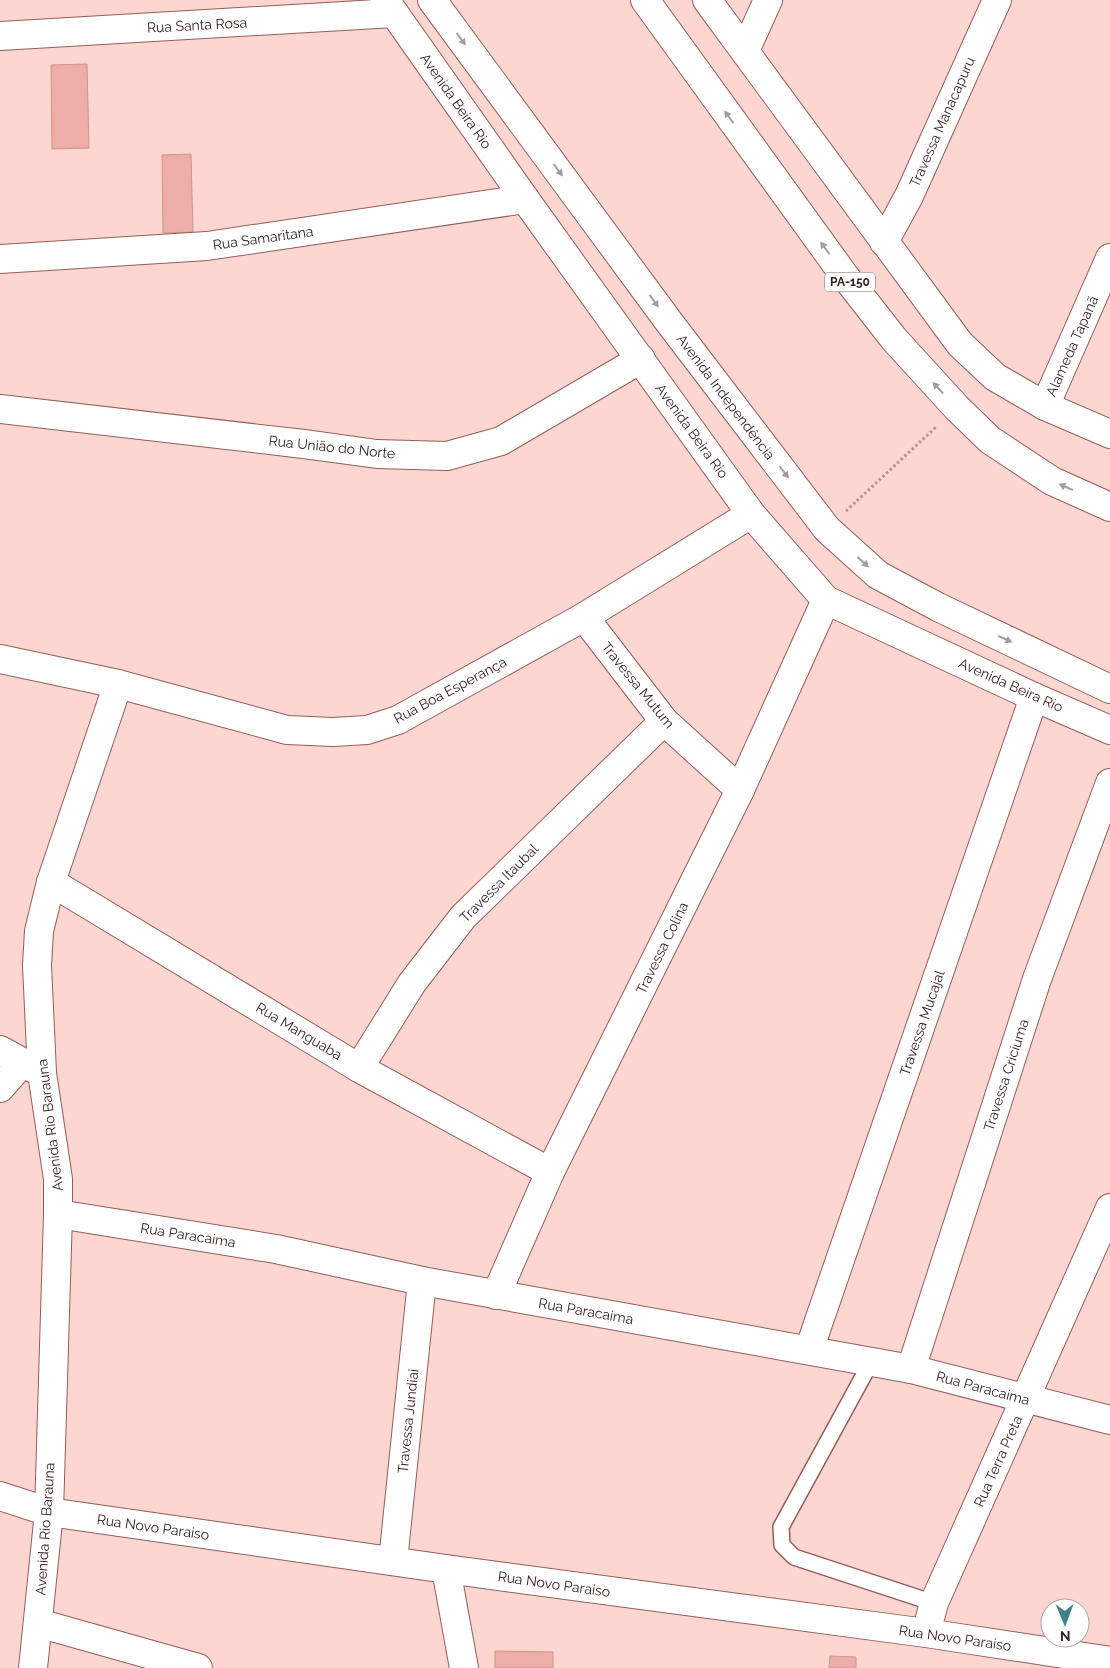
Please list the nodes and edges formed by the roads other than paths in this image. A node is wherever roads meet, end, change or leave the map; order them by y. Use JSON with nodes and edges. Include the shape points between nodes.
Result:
{"nodes":[{"id":1,"x":432,"y":0,"type":"edge"},
{"id":2,"x":645,"y":0,"type":"edge"},
{"id":3,"x":707,"y":0,"type":"edge"},
{"id":4,"x":768,"y":0,"type":"edge"},
{"id":5,"x":997,"y":0,"type":"edge"},
{"id":6,"x":389,"y":6,"type":"edge"},
{"id":7,"x":0,"y":36,"type":"edge"},
{"id":8,"x":745,"y":51,"type":"junction"},
{"id":9,"x":525,"y":199,"type":"junction"},
{"id":10,"x":884,"y":242,"type":"junction"},
{"id":11,"x":1110,"y":258,"type":"edge"},
{"id":12,"x":0,"y":259,"type":"edge"},
{"id":13,"x":641,"y":360,"type":"junction"},
{"id":14,"x":1046,"y":406,"type":"junction"},
{"id":15,"x":0,"y":409,"type":"edge"},
{"id":16,"x":1110,"y":434,"type":"edge"},
{"id":17,"x":1110,"y":507,"type":"edge"},
{"id":18,"x":751,"y":514,"type":"junction"},
{"id":19,"x":826,"y":600,"type":"junction"},
{"id":20,"x":584,"y":617,"type":"junction"},
{"id":21,"x":0,"y":658,"type":"edge"},
{"id":22,"x":118,"y":684,"type":"junction"},
{"id":23,"x":1110,"y":689,"type":"edge"},
{"id":24,"x":1034,"y":697,"type":"junction"},
{"id":25,"x":664,"y":721,"type":"junction"},
{"id":26,"x":1110,"y":730,"type":"edge"},
{"id":27,"x":1110,"y":783,"type":"edge"},
{"id":28,"x":740,"y":790,"type":"junction"},
{"id":29,"x":51,"y":882,"type":"junction"},
{"id":30,"x":22,"y":1062,"type":"edge"},
{"id":31,"x":359,"y":1068,"type":"junction"},
{"id":32,"x":0,"y":1088,"type":"edge"},
{"id":33,"x":550,"y":1172,"type":"junction"},
{"id":34,"x":1110,"y":1208,"type":"edge"},
{"id":35,"x":58,"y":1214,"type":"junction"},
{"id":36,"x":422,"y":1281,"type":"junction"},
{"id":37,"x":496,"y":1295,"type":"junction"},
{"id":38,"x":809,"y":1350,"type":"junction"},
{"id":39,"x":871,"y":1362,"type":"junction"},
{"id":40,"x":911,"y":1369,"type":"junction"},
{"id":41,"x":1025,"y":1399,"type":"junction"},
{"id":42,"x":1110,"y":1420,"type":"edge"},
{"id":43,"x":0,"y":1496,"type":"edge"},
{"id":44,"x":49,"y":1512,"type":"junction"},
{"id":45,"x":393,"y":1561,"type":"junction"},
{"id":46,"x":446,"y":1569,"type":"junction"},
{"id":47,"x":934,"y":1603,"type":"junction"},
{"id":48,"x":38,"y":1623,"type":"junction"},
{"id":49,"x":926,"y":1633,"type":"junction"},
{"id":50,"x":1110,"y":1661,"type":"edge"},
{"id":51,"x":33,"y":1668,"type":"edge"},
{"id":52,"x":198,"y":1668,"type":"edge"},
{"id":53,"x":464,"y":1668,"type":"edge"}],
"edges":[{"from":1,"to":23,"type":"street","name":"Avenida Independência","one_way":true,"via":[[669,322],[827,529],[878,575],[938,608]]},
{"from":17,"to":2,"type":"street","number":"PA-150","one_way":true,"via":[[1052,481],[990,440],[957,408],[894,339],[850,282]]},
{"from":3,"to":8,"type":"street"},
{"from":4,"to":8,"type":"street"},
{"from":5,"to":10,"type":"street","name":"Travessa Manacapuru","via":[[909,196]]},
{"from":6,"to":7,"type":"street","name":"Rua Santa Rosa"},
{"from":6,"to":9,"type":"street","name":"Avenida Beira Rio"},
{"from":8,"to":10,"type":"street"},
{"from":9,"to":12,"type":"street","name":"Rua Samaritana","via":[[207,246]]},
{"from":9,"to":13,"type":"street","name":"Avenida Beira Rio"},
{"from":10,"to":14,"type":"street","via":[[960,344],[995,377]]},
{"from":11,"to":14,"type":"street","name":"Alameda Tapanã"},
{"from":13,"to":15,"type":"street","name":"Rua União do Norte","via":[[501,441],[447,456],[377,454]]},
{"from":13,"to":18,"type":"street","name":"Avenida Beira Rio"},
{"from":14,"to":16,"type":"street"},
{"from":18,"to":19,"type":"street","name":"Avenida Beira Rio"},
{"from":18,"to":20,"type":"street","name":"Rua Boa Esperança"},
{"from":19,"to":24,"type":"street","name":"Avenida Beira Rio"},
{"from":19,"to":28,"type":"street","name":"Travessa Colina"},
{"from":20,"to":22,"type":"street","name":"Rua Boa Esperança","via":[[398,720],[367,730],[286,730]]},
{"from":20,"to":25,"type":"street","name":"Travessa Mutum"},
{"from":21,"to":22,"type":"street","name":"Rua Boa Esperança"},
{"from":22,"to":29,"type":"street","name":"Avenida Rio Barauna"},
{"from":24,"to":26,"type":"street","name":"Avenida Beira Rio"},
{"from":24,"to":38,"type":"street","name":"Travessa Mucajal"},
{"from":25,"to":28,"type":"street","name":"Travessa Mutum"},
{"from":25,"to":31,"type":"street","name":"Travessa Itaubal","via":[[463,917],[412,983]]},
{"from":27,"to":40,"type":"street","name":"Travessa Criciuma","via":[[1037,979]]},
{"from":28,"to":33,"type":"street","name":"Travessa Colina"},
{"from":29,"to":30,"type":"street","name":"Avenida Rio Barauna","via":[[39,931]]},
{"from":29,"to":31,"type":"street","name":"Rua Manguaba"},
{"from":30,"to":32,"type":"street"},
{"from":30,"to":35,"type":"street","name":"Avenida Rio Barauna","via":[[58,1179]]},
{"from":31,"to":33,"type":"street","name":"Rua Manguaba"},
{"from":33,"to":37,"type":"street","name":"Travessa Colina"},
{"from":34,"to":41,"type":"street","name":"Rua Terra Preta"},
{"from":35,"to":36,"type":"street","name":"Rua Paracaima","via":[[276,1249]]},
{"from":35,"to":44,"type":"street","name":"Avenida Rio Barauna"},
{"from":36,"to":37,"type":"street","name":"Rua Paracaima"},
{"from":36,"to":45,"type":"street","name":"Travessa Jundiai"},
{"from":37,"to":38,"type":"street","name":"Rua Paracaima"},
{"from":38,"to":39,"type":"street","name":"Rua Paracaima"},
{"from":39,"to":40,"type":"street","name":"Rua Paracaima"},
{"from":39,"to":47,"type":"lane","via":[[781,1527],[782,1545],[794,1557]]},
{"from":40,"to":41,"type":"street","name":"Rua Paracaima"},
{"from":41,"to":42,"type":"street","name":"Rua Paracaima"},
{"from":41,"to":47,"type":"street","name":"Rua Terra Preta"},
{"from":43,"to":44,"type":"street","name":"Rua Novo Paraiso"},
{"from":44,"to":45,"type":"street","name":"Rua Novo Paraiso"},
{"from":44,"to":48,"type":"street","name":"Avenida Rio Barauna"},
{"from":45,"to":46,"type":"street","name":"Rua Novo Paraiso"},
{"from":46,"to":49,"type":"street","name":"Rua Novo Paraiso"},
{"from":46,"to":53,"type":"street"},
{"from":47,"to":49,"type":"street","name":"Rua Terra Preta"},
{"from":48,"to":51,"type":"street","name":"Avenida Rio Barauna"},
{"from":48,"to":52,"type":"street"},
{"from":49,"to":50,"type":"street","name":"Rua Novo Paraiso"}]}
